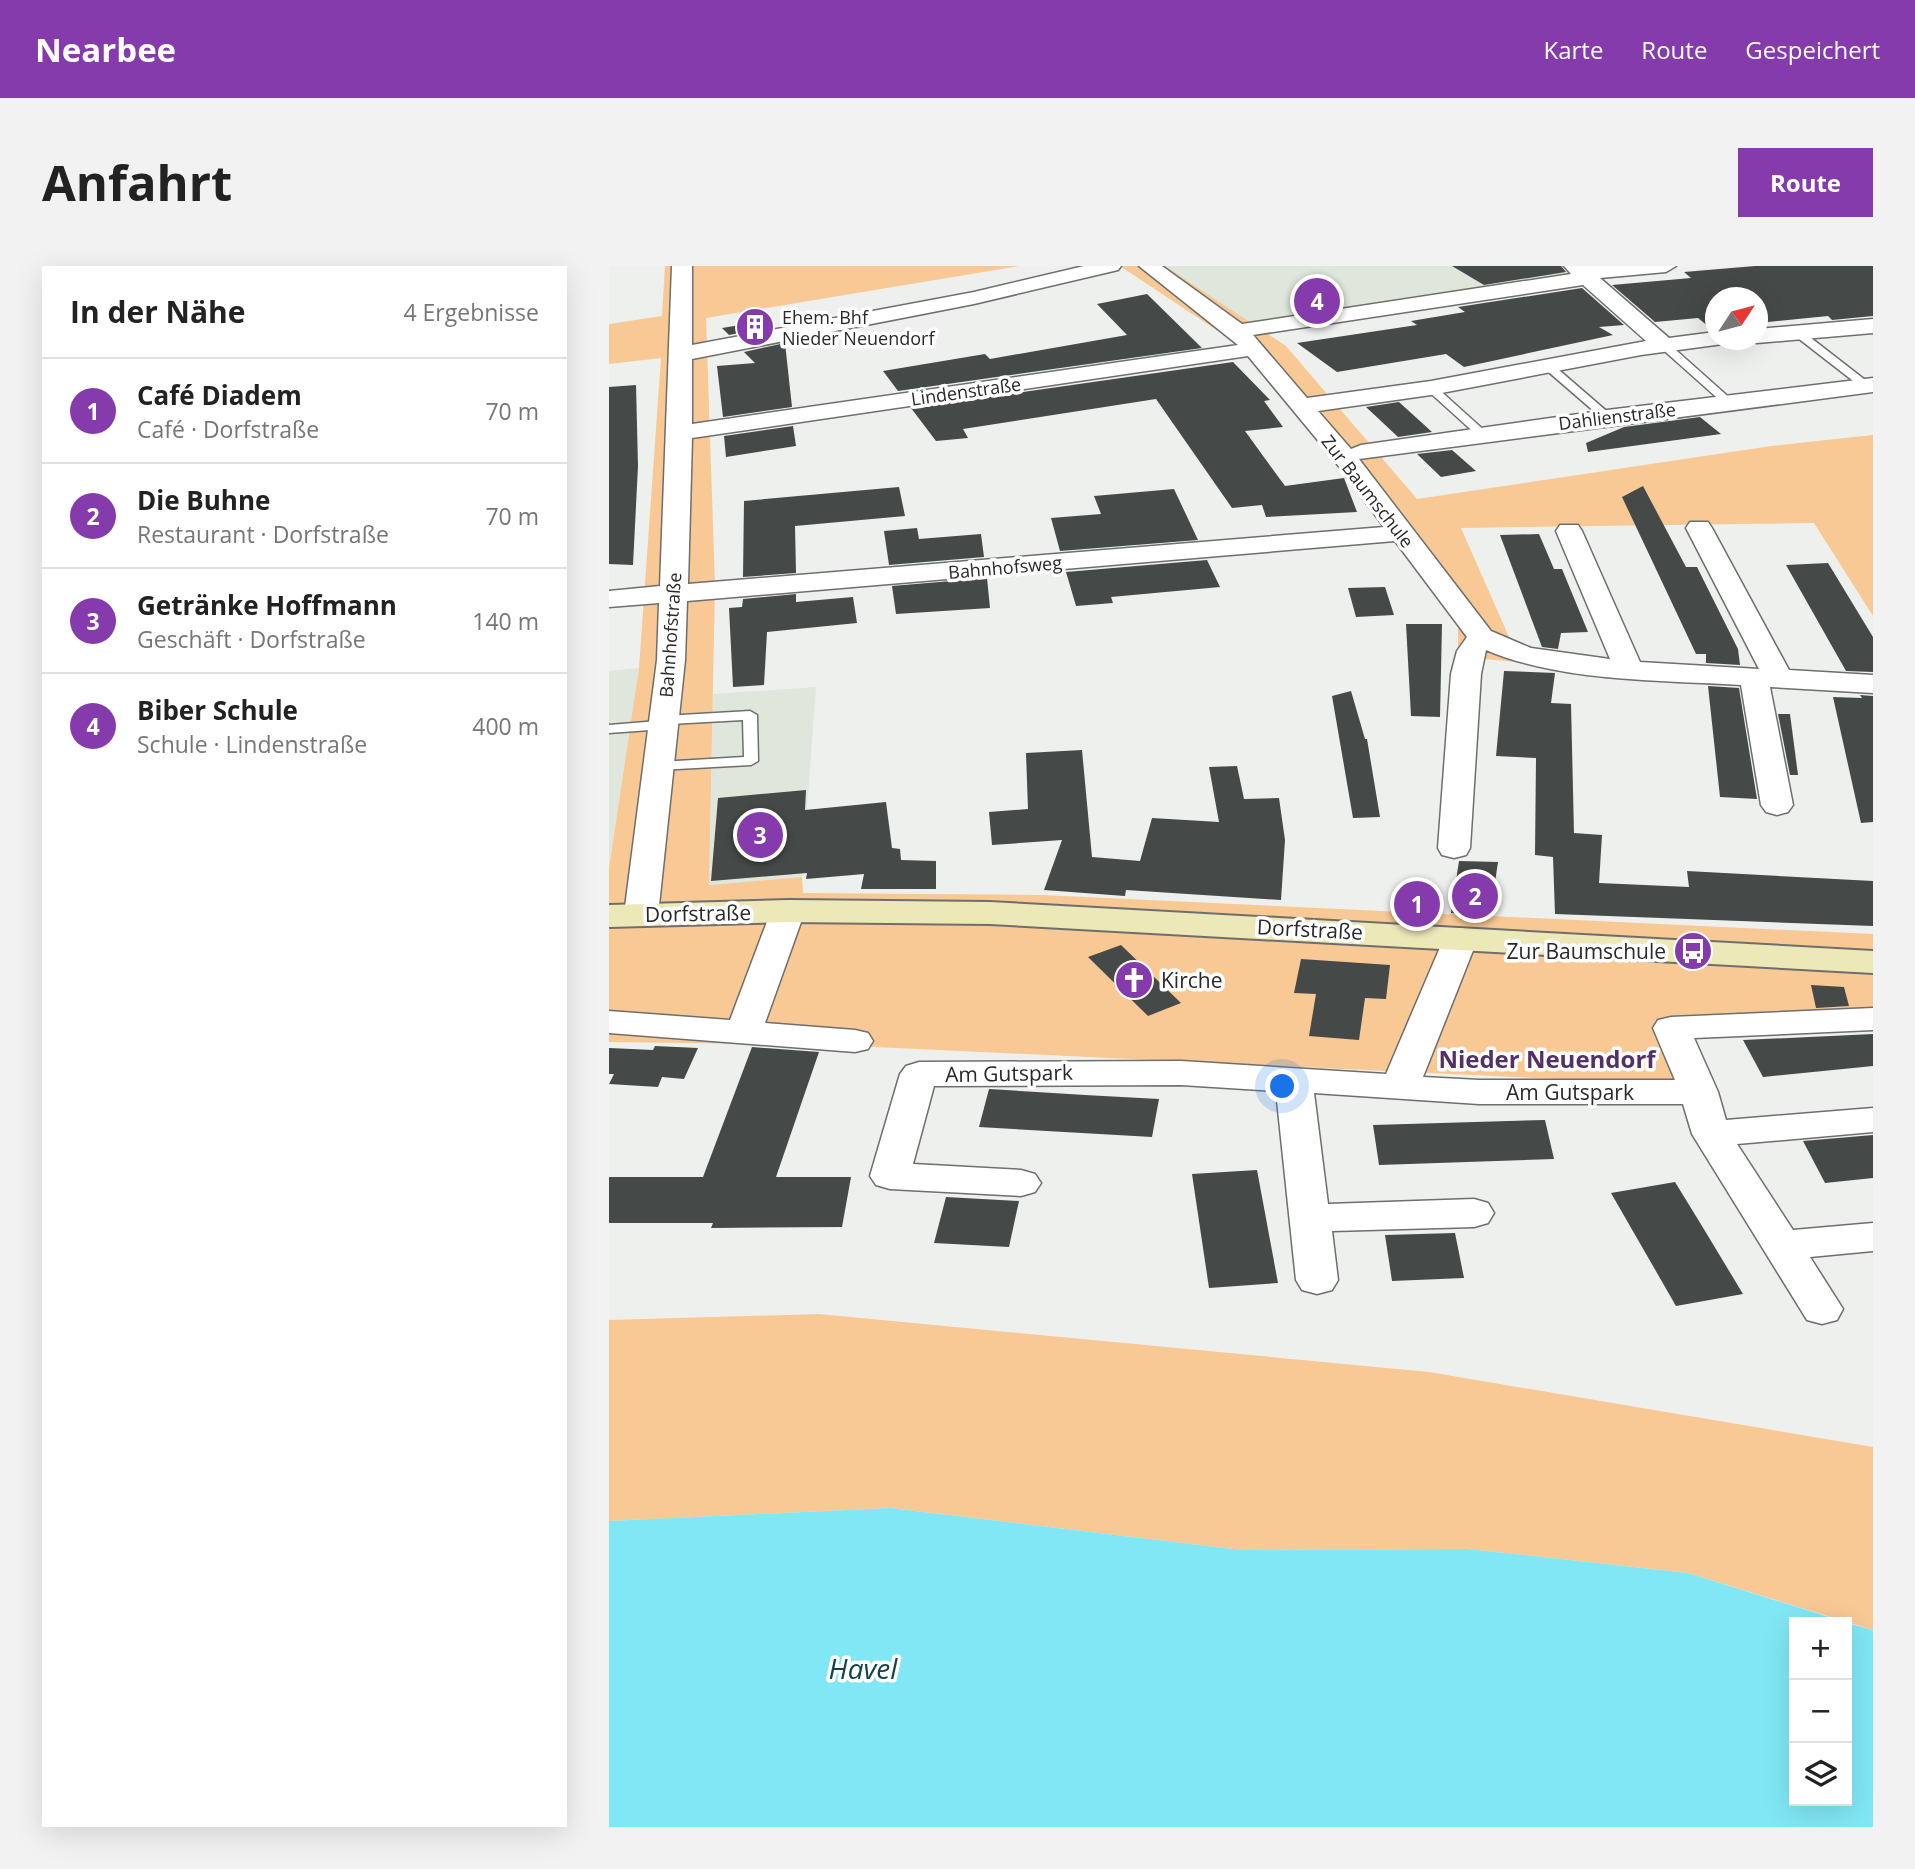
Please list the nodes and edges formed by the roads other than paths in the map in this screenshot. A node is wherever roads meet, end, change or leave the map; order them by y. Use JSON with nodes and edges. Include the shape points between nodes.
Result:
{"nodes":[{"id":1,"x":683,"y":266,"type":"edge"},
{"id":2,"x":1111,"y":266,"type":"edge"},
{"id":3,"x":1149,"y":266,"type":"edge"},
{"id":4,"x":1666,"y":266,"type":"edge"},
{"id":5,"x":1581,"y":272,"type":"edge"},
{"id":6,"x":1873,"y":326,"type":"edge"},
{"id":7,"x":1798,"y":333,"type":"junction"},
{"id":8,"x":1768,"y":335,"type":"edge"},
{"id":9,"x":1245,"y":340,"type":"junction"},
{"id":10,"x":1705,"y":340,"type":"edge"},
{"id":11,"x":1664,"y":345,"type":"junction"},
{"id":12,"x":681,"y":354,"type":"junction"},
{"id":13,"x":1548,"y":366,"type":"junction"},
{"id":14,"x":1869,"y":385,"type":"edge"},
{"id":15,"x":1431,"y":388,"type":"junction"},
{"id":16,"x":1728,"y":402,"type":"junction"},
{"id":17,"x":1301,"y":406,"type":"junction"},
{"id":18,"x":1607,"y":417,"type":"junction"},
{"id":19,"x":680,"y":433,"type":"junction"},
{"id":20,"x":1482,"y":434,"type":"junction"},
{"id":21,"x":1361,"y":452,"type":"dead end"},
{"id":22,"x":1699,"y":528,"type":"dead end"},
{"id":23,"x":1569,"y":531,"type":"dead end"},
{"id":24,"x":1401,"y":533,"type":"junction"},
{"id":25,"x":674,"y":594,"type":"junction"},
{"id":26,"x":609,"y":599,"type":"edge"},
{"id":27,"x":1481,"y":636,"type":"junction"},
{"id":28,"x":1629,"y":670,"type":"junction"},
{"id":29,"x":1766,"y":679,"type":"junction"},
{"id":30,"x":1873,"y":684,"type":"edge"},
{"id":31,"x":664,"y":722,"type":"junction"},
{"id":32,"x":609,"y":729,"type":"edge"},
{"id":33,"x":659,"y":766,"type":"junction"},
{"id":34,"x":1777,"y":805,"type":"dead end"},
{"id":35,"x":1454,"y":848,"type":"dead end"},
{"id":36,"x":788,"y":911,"type":"junction"},
{"id":37,"x":625,"y":915,"type":"edge"},
{"id":38,"x":1461,"y":937,"type":"junction"},
{"id":39,"x":1873,"y":962,"type":"edge"},
{"id":40,"x":1873,"y":1019,"type":"edge"},
{"id":41,"x":609,"y":1023,"type":"edge"},
{"id":42,"x":743,"y":1033,"type":"junction"},
{"id":43,"x":855,"y":1041,"type":"dead end"},
{"id":44,"x":1294,"y":1081,"type":"junction"},
{"id":45,"x":1399,"y":1089,"type":"junction"},
{"id":46,"x":1699,"y":1092,"type":"junction"},
{"id":47,"x":1872,"y":1120,"type":"edge"},
{"id":48,"x":1711,"y":1134,"type":"junction"},
{"id":49,"x":1021,"y":1184,"type":"dead end"},
{"id":50,"x":1474,"y":1213,"type":"dead end"},
{"id":51,"x":1309,"y":1218,"type":"junction"},
{"id":52,"x":1873,"y":1237,"type":"edge"},
{"id":53,"x":1783,"y":1245,"type":"junction"},
{"id":54,"x":1317,"y":1280,"type":"dead end"},
{"id":55,"x":1822,"y":1309,"type":"dead end"}],
"edges":[{"from":1,"to":12,"type":"street","name":"Bahnhofstraße"},
{"from":2,"to":12,"type":"street","via":[[974,298]]},
{"from":3,"to":9,"type":"street","name":"Zur Baumschule"},
{"from":4,"to":5,"type":"street","name":"Lindenstraße"},
{"from":5,"to":9,"type":"street","name":"Lindenstraße"},
{"from":5,"to":11,"type":"street"},
{"from":6,"to":7,"type":"street"},
{"from":7,"to":8,"type":"street"},
{"from":7,"to":14,"type":"lane"},
{"from":9,"to":17,"type":"street","name":"Zur Baumschule"},
{"from":9,"to":19,"type":"street","name":"Lindenstraße"},
{"from":10,"to":11,"type":"street"},
{"from":11,"to":13,"type":"street"},
{"from":11,"to":16,"type":"lane"},
{"from":12,"to":19,"type":"street","name":"Bahnhofstraße"},
{"from":13,"to":15,"type":"street"},
{"from":13,"to":18,"type":"lane"},
{"from":14,"to":16,"type":"street","name":"Dahlienstraße"},
{"from":15,"to":17,"type":"street"},
{"from":15,"to":20,"type":"lane"},
{"from":16,"to":18,"type":"street","name":"Dahlienstraße"},
{"from":17,"to":24,"type":"street","name":"Zur Baumschule"},
{"from":18,"to":20,"type":"street","name":"Dahlienstraße"},
{"from":19,"to":25,"type":"street","name":"Bahnhofstraße"},
{"from":20,"to":21,"type":"street","name":"Dahlienstraße"},
{"from":22,"to":29,"type":"street"},
{"from":23,"to":28,"type":"street"},
{"from":24,"to":25,"type":"street","name":"Bahnhofsweg"},
{"from":24,"to":27,"type":"street","name":"Zur Baumschule"},
{"from":25,"to":26,"type":"street","name":"Bahnhofsweg"},
{"from":25,"to":31,"type":"street","name":"Bahnhofstraße"},
{"from":27,"to":28,"type":"street","via":[[1525,656]]},
{"from":27,"to":35,"type":"street","via":[[1471,651],[1466,674]]},
{"from":28,"to":29,"type":"street"},
{"from":29,"to":30,"type":"street"},
{"from":29,"to":34,"type":"street"},
{"from":31,"to":32,"type":"lane"},
{"from":31,"to":33,"type":"street","name":"Bahnhofstraße"},
{"from":31,"to":33,"type":"lane","via":[[750,715],[751,761]]},
{"from":33,"to":37,"type":"street","name":"Bahnhofstraße"},
{"from":36,"to":37,"type":"main road","name":"Dorfstraße"},
{"from":36,"to":38,"type":"main road","name":"Dorfstraße","via":[[990,913]]},
{"from":36,"to":42,"type":"street","name":"Dorfstraße"},
{"from":38,"to":39,"type":"main road","name":"Dorfstraße"},
{"from":38,"to":45,"type":"street"},
{"from":40,"to":46,"type":"street","via":[[1671,1028]]},
{"from":41,"to":42,"type":"street"},
{"from":42,"to":43,"type":"street"},
{"from":44,"to":45,"type":"street","name":"Am Gutspark"},
{"from":44,"to":49,"type":"street","name":"Am Gutspark","via":[[1094,1071],[919,1074],[890,1176]]},
{"from":44,"to":51,"type":"street"},
{"from":45,"to":46,"type":"street","name":"Am Gutspark"},
{"from":46,"to":48,"type":"street"},
{"from":47,"to":48,"type":"street"},
{"from":48,"to":53,"type":"street"},
{"from":50,"to":51,"type":"street"},
{"from":51,"to":54,"type":"street"},
{"from":52,"to":53,"type":"street"},
{"from":53,"to":55,"type":"street"}]}
